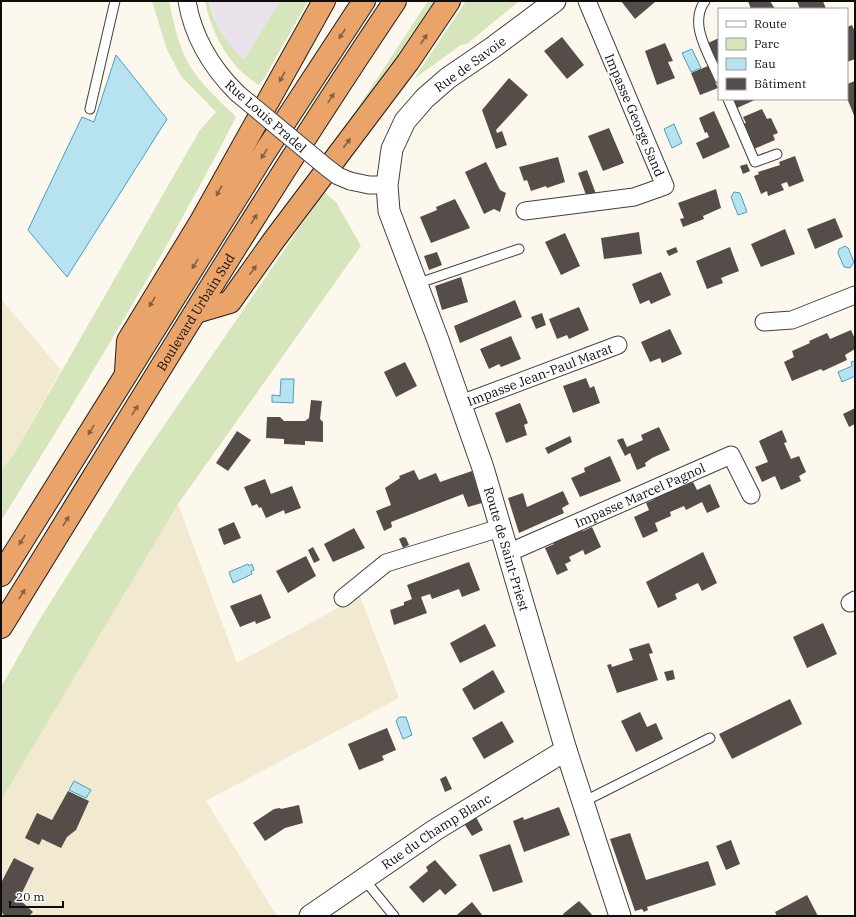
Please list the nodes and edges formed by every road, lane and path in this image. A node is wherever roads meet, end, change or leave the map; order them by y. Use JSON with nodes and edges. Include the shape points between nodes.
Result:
{"nodes":[{"id":1,"x":115,"y":1,"type":"edge"},
{"id":2,"x":187,"y":1,"type":"edge"},
{"id":3,"x":324,"y":1,"type":"edge"},
{"id":4,"x":364,"y":1,"type":"edge"},
{"id":5,"x":396,"y":1,"type":"edge"},
{"id":6,"x":449,"y":1,"type":"edge"},
{"id":7,"x":555,"y":1,"type":"edge"},
{"id":8,"x":587,"y":1,"type":"edge"},
{"id":9,"x":705,"y":1,"type":"edge"},
{"id":10,"x":718,"y":76,"type":"edge"},
{"id":11,"x":728,"y":100,"type":"edge"},
{"id":12,"x":90,"y":109,"type":"dead end"},
{"id":13,"x":777,"y":154,"type":"dead end"},
{"id":14,"x":387,"y":185,"type":"junction"},
{"id":15,"x":525,"y":211,"type":"dead end"},
{"id":16,"x":519,"y":249,"type":"dead end"},
{"id":17,"x":416,"y":284,"type":"junction"},
{"id":18,"x":855,"y":295,"type":"edge"},
{"id":19,"x":196,"y":312,"type":"junction"},
{"id":20,"x":764,"y":322,"type":"dead end"},
{"id":21,"x":618,"y":345,"type":"dead end"},
{"id":22,"x":126,"y":373,"type":"junction"},
{"id":23,"x":461,"y":404,"type":"junction"},
{"id":24,"x":751,"y":495,"type":"dead end"},
{"id":25,"x":500,"y":528,"type":"junction"},
{"id":26,"x":508,"y":553,"type":"junction"},
{"id":27,"x":1,"y":575,"type":"edge"},
{"id":28,"x":343,"y":598,"type":"dead end"},
{"id":29,"x":1,"y":627,"type":"edge"},
{"id":30,"x":710,"y":738,"type":"dead end"},
{"id":31,"x":566,"y":750,"type":"junction"},
{"id":32,"x":583,"y":802,"type":"junction"},
{"id":33,"x":364,"y":879,"type":"junction"},
{"id":34,"x":310,"y":916,"type":"edge"},
{"id":35,"x":394,"y":916,"type":"edge"},
{"id":36,"x":620,"y":916,"type":"edge"}],
"edges":[{"from":1,"to":12,"type":"lane"},
{"from":2,"to":14,"type":"street","name":"Rue Louis Pradel","bridge":true,"via":[[191,22],[202,49],[237,93],[338,176],[369,185]]},
{"from":3,"to":22,"type":"highway","one_way":true,"via":[[200,224],[128,341]]},
{"from":4,"to":22,"type":"highway","name":"Boulevard Urbain Sud","one_way":true,"via":[[265,152]]},
{"from":19,"to":5,"type":"highway","name":"Boulevard Urbain Sud","one_way":true,"via":[[350,68]]},
{"from":19,"to":6,"type":"highway","one_way":true,"via":[[230,302],[408,62]]},
{"from":7,"to":14,"type":"street","name":"Rue de Savoie","via":[[424,98],[405,121],[392,149]]},
{"from":8,"to":15,"type":"street","name":"Impasse George Sand","via":[[665,186],[634,197]]},
{"from":9,"to":10,"type":"lane","via":[[700,8],[697,26]]},
{"from":11,"to":13,"type":"lane","via":[[755,162]]},
{"from":14,"to":17,"type":"street","name":"Route de Saint-Priest","via":[[389,211]]},
{"from":16,"to":17,"type":"lane"},
{"from":17,"to":23,"type":"street","name":"Route de Saint-Priest"},
{"from":18,"to":20,"type":"street","via":[[792,320]]},
{"from":29,"to":19,"type":"highway","name":"Boulevard Urbain Sud","one_way":true},
{"from":21,"to":23,"type":"street","name":"Impasse Jean-Paul Marat"},
{"from":22,"to":27,"type":"highway","name":"Boulevard Urbain Sud","one_way":true},
{"from":23,"to":25,"type":"street","name":"Route de Saint-Priest"},
{"from":24,"to":26,"type":"street","name":"Impasse Marcel Pagnol","via":[[731,455]]},
{"from":25,"to":26,"type":"street","name":"Route de Saint-Priest"},
{"from":25,"to":28,"type":"street","via":[[386,563]]},
{"from":26,"to":31,"type":"street","name":"Route de Saint-Priest"},
{"from":30,"to":32,"type":"lane"},
{"from":31,"to":32,"type":"street","name":"Route de Saint-Priest"},
{"from":31,"to":33,"type":"street","name":"Rue du Champ Blanc","via":[[436,830]]},
{"from":32,"to":36,"type":"street","name":"Route de Saint-Priest"},
{"from":33,"to":34,"type":"street","name":"Rue du Champ Blanc"},
{"from":33,"to":35,"type":"lane"}]}
